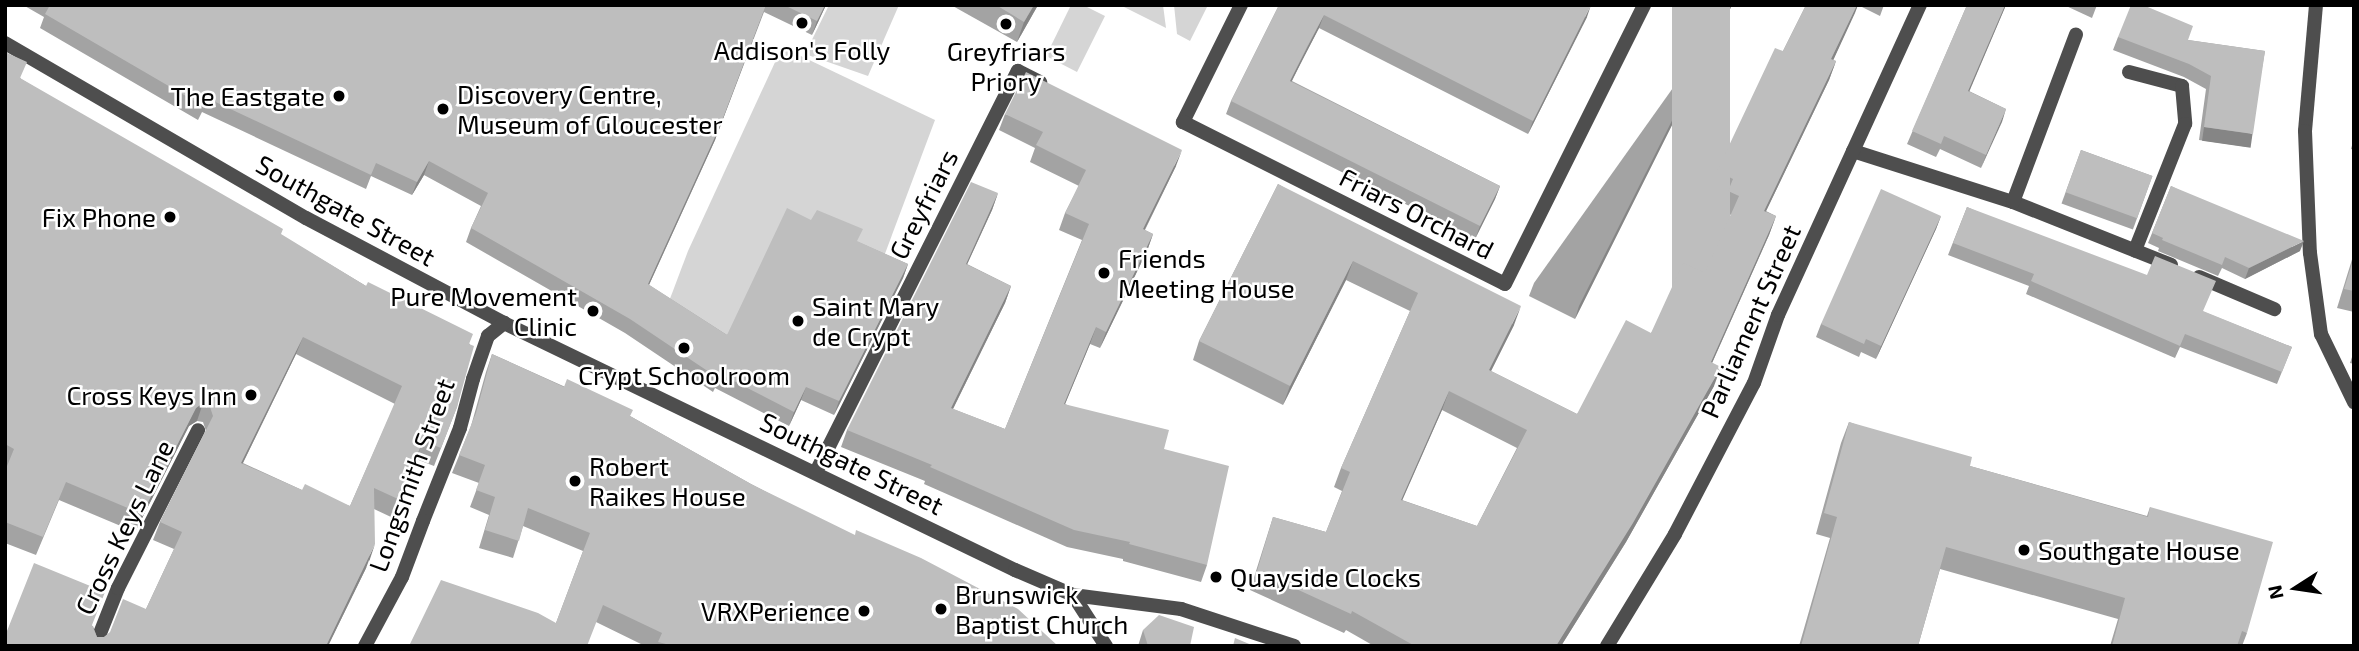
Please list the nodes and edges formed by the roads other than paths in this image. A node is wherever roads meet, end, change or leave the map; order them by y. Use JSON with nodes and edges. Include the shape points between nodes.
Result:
{"nodes":[{"id":1,"x":1241,"y":5,"type":"edge"},
{"id":2,"x":1644,"y":5,"type":"edge"},
{"id":3,"x":1920,"y":5,"type":"edge"},
{"id":4,"x":2316,"y":5,"type":"edge"},
{"id":5,"x":2076,"y":34,"type":"dead end"},
{"id":6,"x":5,"y":43,"type":"edge"},
{"id":7,"x":2129,"y":72,"type":"dead end"},
{"id":8,"x":1054,"y":88,"type":"edge"},
{"id":9,"x":1853,"y":152,"type":"junction"},
{"id":10,"x":2013,"y":202,"type":"junction"},
{"id":11,"x":2135,"y":250,"type":"junction"},
{"id":12,"x":2274,"y":309,"type":"dead end"},
{"id":13,"x":504,"y":323,"type":"junction"},
{"id":14,"x":2354,"y":402,"type":"edge"},
{"id":15,"x":198,"y":430,"type":"edge"},
{"id":16,"x":816,"y":472,"type":"junction"},
{"id":17,"x":1073,"y":595,"type":"junction"},
{"id":18,"x":95,"y":646,"type":"edge"},
{"id":19,"x":365,"y":646,"type":"edge"},
{"id":20,"x":1106,"y":646,"type":"edge"},
{"id":21,"x":1294,"y":646,"type":"edge"},
{"id":22,"x":1607,"y":646,"type":"edge"}],
"edges":[{"from":1,"to":2,"type":"street","name":"Friars Orchard","via":[[1183,122],[1505,284]]},
{"from":3,"to":9,"type":"street","name":"Parliament Street"},
{"from":4,"to":14,"type":"street","via":[[2305,131],[2310,253],[2321,334]]},
{"from":5,"to":10,"type":"street"},
{"from":6,"to":13,"type":"street","name":"Southgate Street","via":[[306,218]]},
{"from":7,"to":11,"type":"street","via":[[2182,86],[2185,124]]},
{"from":8,"to":16,"type":"street","name":"Greyfriars","via":[[1018,71]]},
{"from":9,"to":10,"type":"street"},
{"from":9,"to":22,"type":"street","name":"Parliament Street","via":[[1778,316],[1754,383],[1675,534]]},
{"from":10,"to":11,"type":"street"},
{"from":11,"to":12,"type":"street"},
{"from":13,"to":16,"type":"street","name":"Southgate Street"},
{"from":13,"to":19,"type":"street","name":"Longsmith Street","via":[[488,336],[460,428],[402,577]]},
{"from":15,"to":18,"type":"street","name":"Cross Keys Lane","via":[[118,588]]},
{"from":16,"to":17,"type":"street","name":"Southgate Street"},
{"from":17,"to":20,"type":"street"},
{"from":17,"to":21,"type":"street","name":"Southgate Street","via":[[1181,609]]}]}
